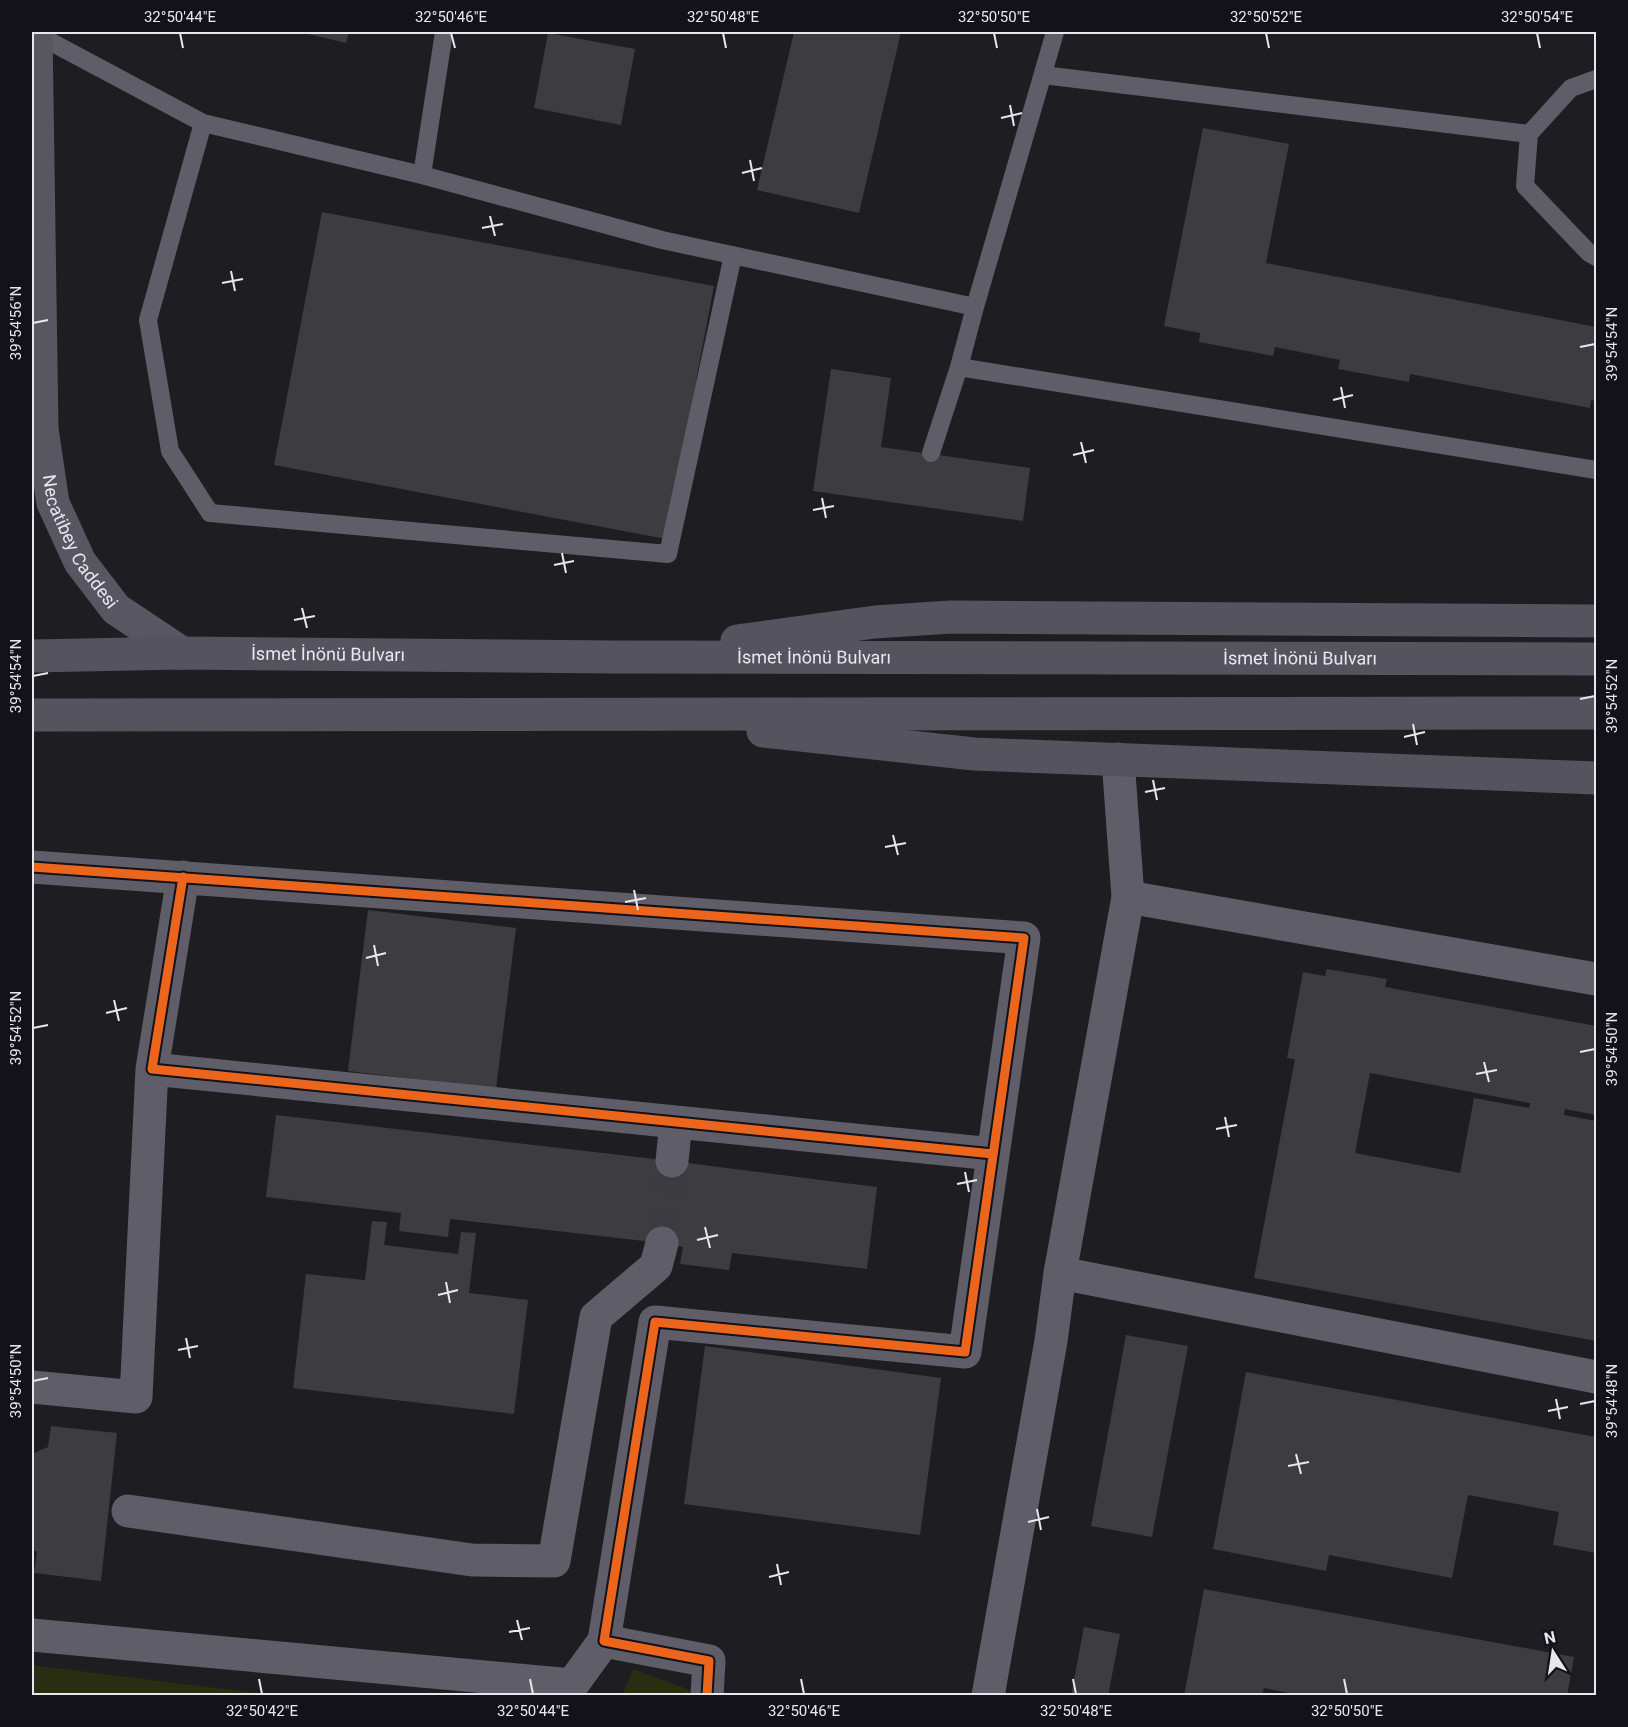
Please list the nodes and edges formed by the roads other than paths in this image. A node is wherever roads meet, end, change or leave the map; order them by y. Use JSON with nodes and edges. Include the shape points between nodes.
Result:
{"nodes":[{"id":1,"x":444,"y":32,"type":"edge"},
{"id":2,"x":1055,"y":32,"type":"edge"},
{"id":3,"x":36,"y":33,"type":"edge"},
{"id":4,"x":1043,"y":75,"type":"junction"},
{"id":5,"x":1596,"y":79,"type":"edge"},
{"id":6,"x":203,"y":123,"type":"junction"},
{"id":7,"x":1529,"y":134,"type":"junction"},
{"id":8,"x":422,"y":174,"type":"junction"},
{"id":9,"x":733,"y":255,"type":"junction"},
{"id":10,"x":1596,"y":257,"type":"edge"},
{"id":11,"x":975,"y":307,"type":"junction"},
{"id":12,"x":959,"y":367,"type":"junction"},
{"id":13,"x":931,"y":453,"type":"dead end"},
{"id":14,"x":1596,"y":470,"type":"edge"},
{"id":15,"x":1596,"y":621,"type":"edge"},
{"id":16,"x":182,"y":652,"type":"junction"},
{"id":17,"x":32,"y":656,"type":"edge"},
{"id":18,"x":613,"y":657,"type":"junction"},
{"id":19,"x":1596,"y":659,"type":"edge"},
{"id":20,"x":610,"y":713,"type":"junction"},
{"id":21,"x":1596,"y":713,"type":"edge"},
{"id":22,"x":32,"y":715,"type":"edge"},
{"id":23,"x":1118,"y":759,"type":"junction"},
{"id":24,"x":1596,"y":778,"type":"edge"},
{"id":25,"x":32,"y":867,"type":"edge"},
{"id":26,"x":183,"y":878,"type":"junction"},
{"id":27,"x":1128,"y":897,"type":"junction"},
{"id":28,"x":1596,"y":979,"type":"edge"},
{"id":29,"x":152,"y":1069,"type":"junction"},
{"id":30,"x":676,"y":1122,"type":"junction"},
{"id":31,"x":993,"y":1154,"type":"junction"},
{"id":32,"x":672,"y":1161,"type":"tunnel mouth"},
{"id":33,"x":662,"y":1243,"type":"tunnel mouth"},
{"id":34,"x":1060,"y":1273,"type":"junction"},
{"id":35,"x":1596,"y":1377,"type":"edge"},
{"id":36,"x":32,"y":1387,"type":"edge"},
{"id":37,"x":128,"y":1511,"type":"dead end"},
{"id":38,"x":32,"y":1635,"type":"edge"},
{"id":39,"x":604,"y":1641,"type":"junction"},
{"id":40,"x":707,"y":1695,"type":"edge"},
{"id":41,"x":988,"y":1695,"type":"edge"}],
"edges":[{"from":1,"to":8,"type":"lane"},
{"from":2,"to":4,"type":"lane"},
{"from":3,"to":6,"type":"lane"},
{"from":3,"to":16,"type":"main road","name":"Necatibey Caddesi","via":[[42,429],[53,503],[80,562],[117,609]]},
{"from":4,"to":7,"type":"lane"},
{"from":4,"to":11,"type":"lane"},
{"from":5,"to":7,"type":"lane","via":[[1571,88]]},
{"from":6,"to":8,"type":"lane"},
{"from":6,"to":9,"type":"lane","via":[[148,320],[170,451],[210,513],[668,554]]},
{"from":7,"to":10,"type":"lane","via":[[1525,186]]},
{"from":8,"to":9,"type":"lane","via":[[662,240]]},
{"from":9,"to":11,"type":"lane"},
{"from":11,"to":12,"type":"lane"},
{"from":12,"to":13,"type":"lane"},
{"from":12,"to":14,"type":"lane"},
{"from":15,"to":18,"type":"main road","via":[[951,617],[875,622]]},
{"from":16,"to":17,"type":"main road","name":"İsmet İnönü Bulvarı"},
{"from":16,"to":18,"type":"main road","name":"İsmet İnönü Bulvarı"},
{"from":18,"to":19,"type":"main road","name":"İsmet İnönü Bulvarı"},
{"from":20,"to":21,"type":"main road"},
{"from":20,"to":22,"type":"main road"},
{"from":20,"to":23,"type":"main road","via":[[974,754]]},
{"from":23,"to":24,"type":"main road"},
{"from":23,"to":27,"type":"street"},
{"from":25,"to":26,"type":"street"},
{"from":26,"to":29,"type":"street"},
{"from":26,"to":31,"type":"street","via":[[1024,938]]},
{"from":27,"to":28,"type":"street"},
{"from":27,"to":34,"type":"street"},
{"from":29,"to":30,"type":"street"},
{"from":29,"to":36,"type":"street","via":[[136,1397]]},
{"from":30,"to":31,"type":"street"},
{"from":30,"to":32,"type":"street"},
{"from":31,"to":39,"type":"street","via":[[965,1352],[656,1322]]},
{"from":33,"to":37,"type":"street","via":[[656,1266],[596,1317],[554,1561],[472,1560]]},
{"from":34,"to":35,"type":"street"},
{"from":34,"to":41,"type":"street"},
{"from":38,"to":39,"type":"street","via":[[572,1685]]},
{"from":39,"to":40,"type":"street","via":[[709,1661]]}]}
